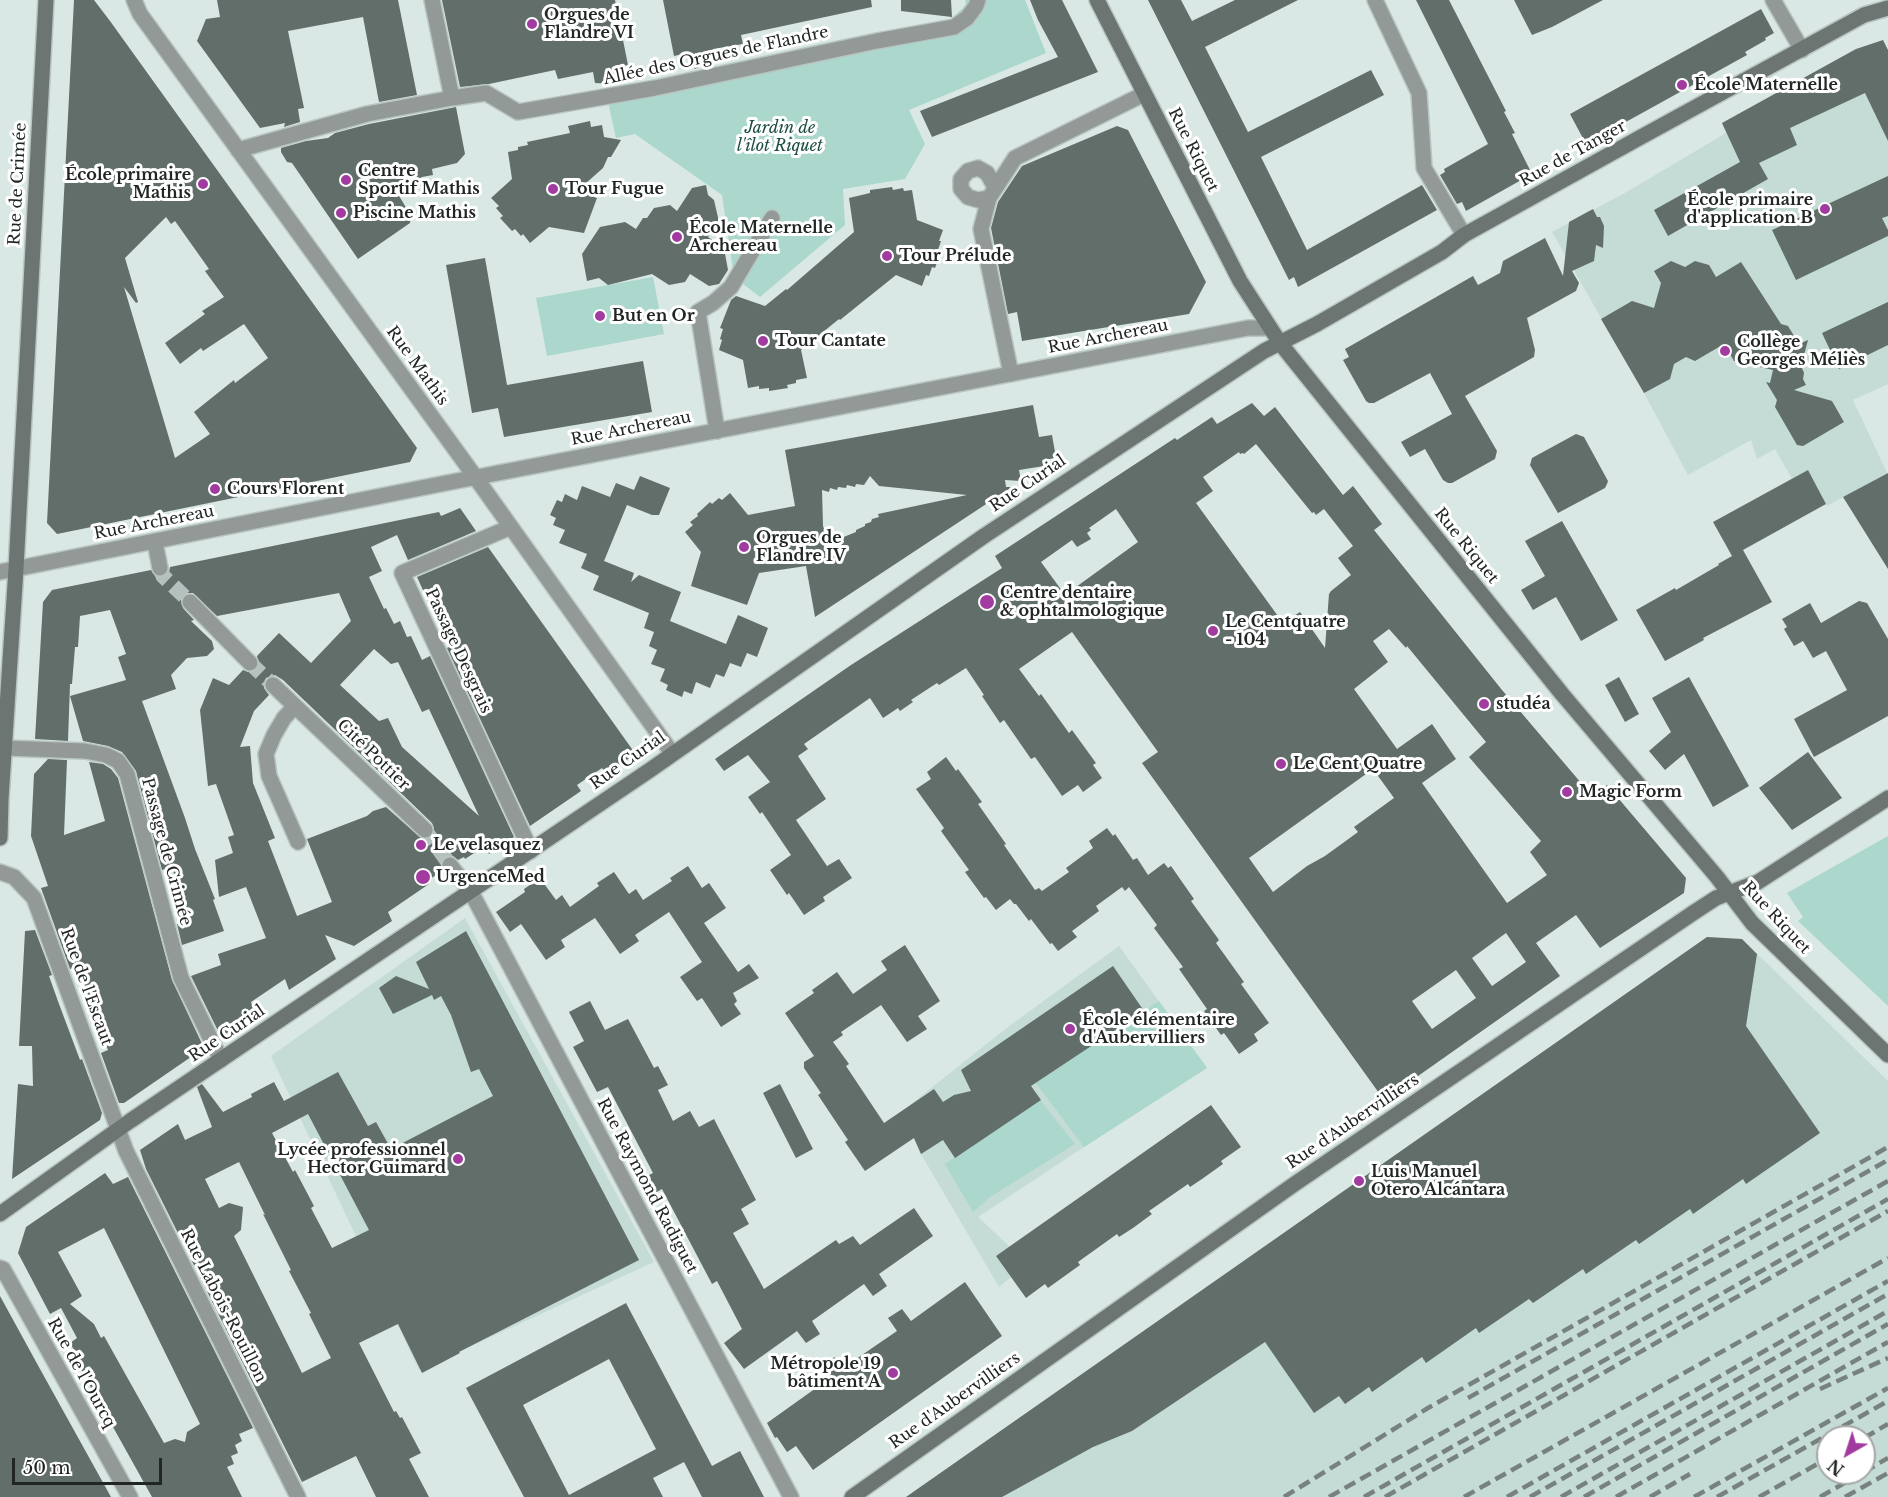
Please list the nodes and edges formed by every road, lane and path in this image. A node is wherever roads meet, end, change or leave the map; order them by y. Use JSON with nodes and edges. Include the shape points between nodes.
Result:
{"nodes":[{"id":1,"x":46,"y":0,"type":"edge"},
{"id":2,"x":134,"y":0,"type":"edge"},
{"id":3,"x":432,"y":0,"type":"edge"},
{"id":4,"x":978,"y":0,"type":"edge"},
{"id":5,"x":1097,"y":0,"type":"edge"},
{"id":6,"x":1375,"y":0,"type":"edge"},
{"id":7,"x":1773,"y":0,"type":"edge"},
{"id":8,"x":1888,"y":8,"type":"edge"},
{"id":9,"x":1802,"y":50,"type":"junction"},
{"id":10,"x":1144,"y":94,"type":"junction"},
{"id":11,"x":452,"y":99,"type":"junction"},
{"id":12,"x":238,"y":150,"type":"junction"},
{"id":13,"x":772,"y":218,"type":"dead end"},
{"id":14,"x":1464,"y":235,"type":"junction"},
{"id":15,"x":1270,"y":328,"type":"junction"},
{"id":16,"x":1280,"y":343,"type":"junction"},
{"id":17,"x":1011,"y":374,"type":"junction"},
{"id":18,"x":717,"y":431,"type":"junction"},
{"id":19,"x":476,"y":478,"type":"junction"},
{"id":20,"x":511,"y":527,"type":"junction"},
{"id":21,"x":154,"y":542,"type":"junction"},
{"id":22,"x":160,"y":568,"type":"tunnel mouth"},
{"id":23,"x":16,"y":569,"type":"junction"},
{"id":24,"x":0,"y":572,"type":"edge"},
{"id":25,"x":190,"y":602,"type":"tunnel mouth"},
{"id":26,"x":250,"y":663,"type":"tunnel mouth"},
{"id":27,"x":273,"y":686,"type":"tunnel mouth"},
{"id":28,"x":295,"y":706,"type":"junction"},
{"id":29,"x":4,"y":748,"type":"junction"},
{"id":30,"x":672,"y":753,"type":"junction"},
{"id":31,"x":1888,"y":798,"type":"edge"},
{"id":32,"x":425,"y":830,"type":"tunnel mouth"},
{"id":33,"x":0,"y":838,"type":"edge"},
{"id":34,"x":298,"y":842,"type":"dead end"},
{"id":35,"x":531,"y":851,"type":"junction"},
{"id":36,"x":450,"y":865,"type":"tunnel mouth"},
{"id":37,"x":0,"y":872,"type":"edge"},
{"id":38,"x":471,"y":892,"type":"junction"},
{"id":39,"x":1729,"y":893,"type":"junction"},
{"id":40,"x":1888,"y":1055,"type":"edge"},
{"id":41,"x":221,"y":1060,"type":"junction"},
{"id":42,"x":118,"y":1131,"type":"junction"},
{"id":43,"x":0,"y":1214,"type":"edge"},
{"id":44,"x":0,"y":1268,"type":"edge"},
{"id":45,"x":130,"y":1497,"type":"edge"},
{"id":46,"x":298,"y":1497,"type":"edge"},
{"id":47,"x":791,"y":1497,"type":"edge"},
{"id":48,"x":852,"y":1497,"type":"edge"}],
"edges":[{"from":1,"to":23,"type":"street","name":"Rue de Crimée"},
{"from":2,"to":12,"type":"street","name":"Rue Mathis","via":[[140,14]]},
{"from":3,"to":11,"type":"street"},
{"from":4,"to":11,"type":"street","name":"Allée des Orgues de Flandre","via":[[968,18],[954,27],[655,88],[518,112],[486,93]]},
{"from":5,"to":10,"type":"street","name":"Rue Riquet"},
{"from":6,"to":14,"type":"street","via":[[1419,93],[1424,168]]},
{"from":7,"to":9,"type":"street"},
{"from":8,"to":9,"type":"street","name":"Rue de Tanger","via":[[1864,15]]},
{"from":9,"to":14,"type":"street","name":"Rue de Tanger"},
{"from":10,"to":15,"type":"street","name":"Rue Riquet","via":[[1240,281]]},
{"from":10,"to":17,"type":"street","via":[[1015,158],[992,192],[981,229]]},
{"from":11,"to":12,"type":"street","name":"Allée des Orgues de Flandre","via":[[367,114]]},
{"from":12,"to":19,"type":"street","name":"Rue Mathis"},
{"from":13,"to":18,"type":"street","via":[[731,287],[698,312]]},
{"from":14,"to":16,"type":"street","name":"Rue de Tanger","via":[[1442,252]]},
{"from":15,"to":16,"type":"street","name":"Rue Riquet"},
{"from":15,"to":17,"type":"street","name":"Rue Archereau","via":[[1248,328]]},
{"from":16,"to":30,"type":"street","name":"Rue Curial","via":[[984,536]]},
{"from":16,"to":39,"type":"street","name":"Rue Riquet","via":[[1562,694]]},
{"from":17,"to":18,"type":"street","name":"Rue Archereau"},
{"from":18,"to":19,"type":"street","name":"Rue Archereau"},
{"from":19,"to":20,"type":"street","name":"Rue Mathis"},
{"from":19,"to":21,"type":"street","name":"Rue Archereau"},
{"from":20,"to":30,"type":"street","name":"Rue Mathis"},
{"from":20,"to":35,"type":"street","name":"Passage Desgrais","via":[[402,573]]},
{"from":21,"to":22,"type":"street"},
{"from":21,"to":23,"type":"street","name":"Rue Archereau"},
{"from":23,"to":24,"type":"street","name":"Rue Archereau"},
{"from":23,"to":29,"type":"street","name":"Rue de Crimée"},
{"from":25,"to":26,"type":"street"},
{"from":27,"to":28,"type":"street","name":"Cité Pottier"},
{"from":28,"to":32,"type":"street","name":"Cité Pottier"},
{"from":28,"to":34,"type":"street","via":[[266,754],[269,776]]},
{"from":29,"to":33,"type":"street","name":"Rue de Crimée"},
{"from":29,"to":41,"type":"street","name":"Passage de Crimée","via":[[106,755],[118,761],[128,774],[181,978]]},
{"from":30,"to":35,"type":"street","name":"Rue Curial"},
{"from":31,"to":39,"type":"street","name":"Rue d'Aubervilliers","via":[[1758,882]]},
{"from":35,"to":38,"type":"street","name":"Rue Curial"},
{"from":36,"to":38,"type":"street"},
{"from":37,"to":42,"type":"street","name":"Rue de l'Escaut","via":[[14,877],[34,898]]},
{"from":38,"to":41,"type":"street","name":"Rue Curial"},
{"from":38,"to":47,"type":"street","name":"Rue Raymond Radiguet"},
{"from":39,"to":40,"type":"street","name":"Rue Riquet","via":[[1752,923]]},
{"from":39,"to":48,"type":"street","name":"Rue d'Aubervilliers","via":[[1693,913],[1296,1183]]},
{"from":41,"to":42,"type":"street","name":"Rue Curial"},
{"from":42,"to":43,"type":"street","name":"Rue Curial"},
{"from":42,"to":46,"type":"street","name":"Rue Labois-Rouillon"},
{"from":44,"to":45,"type":"street","name":"Rue de l'Ourcq"}]}
